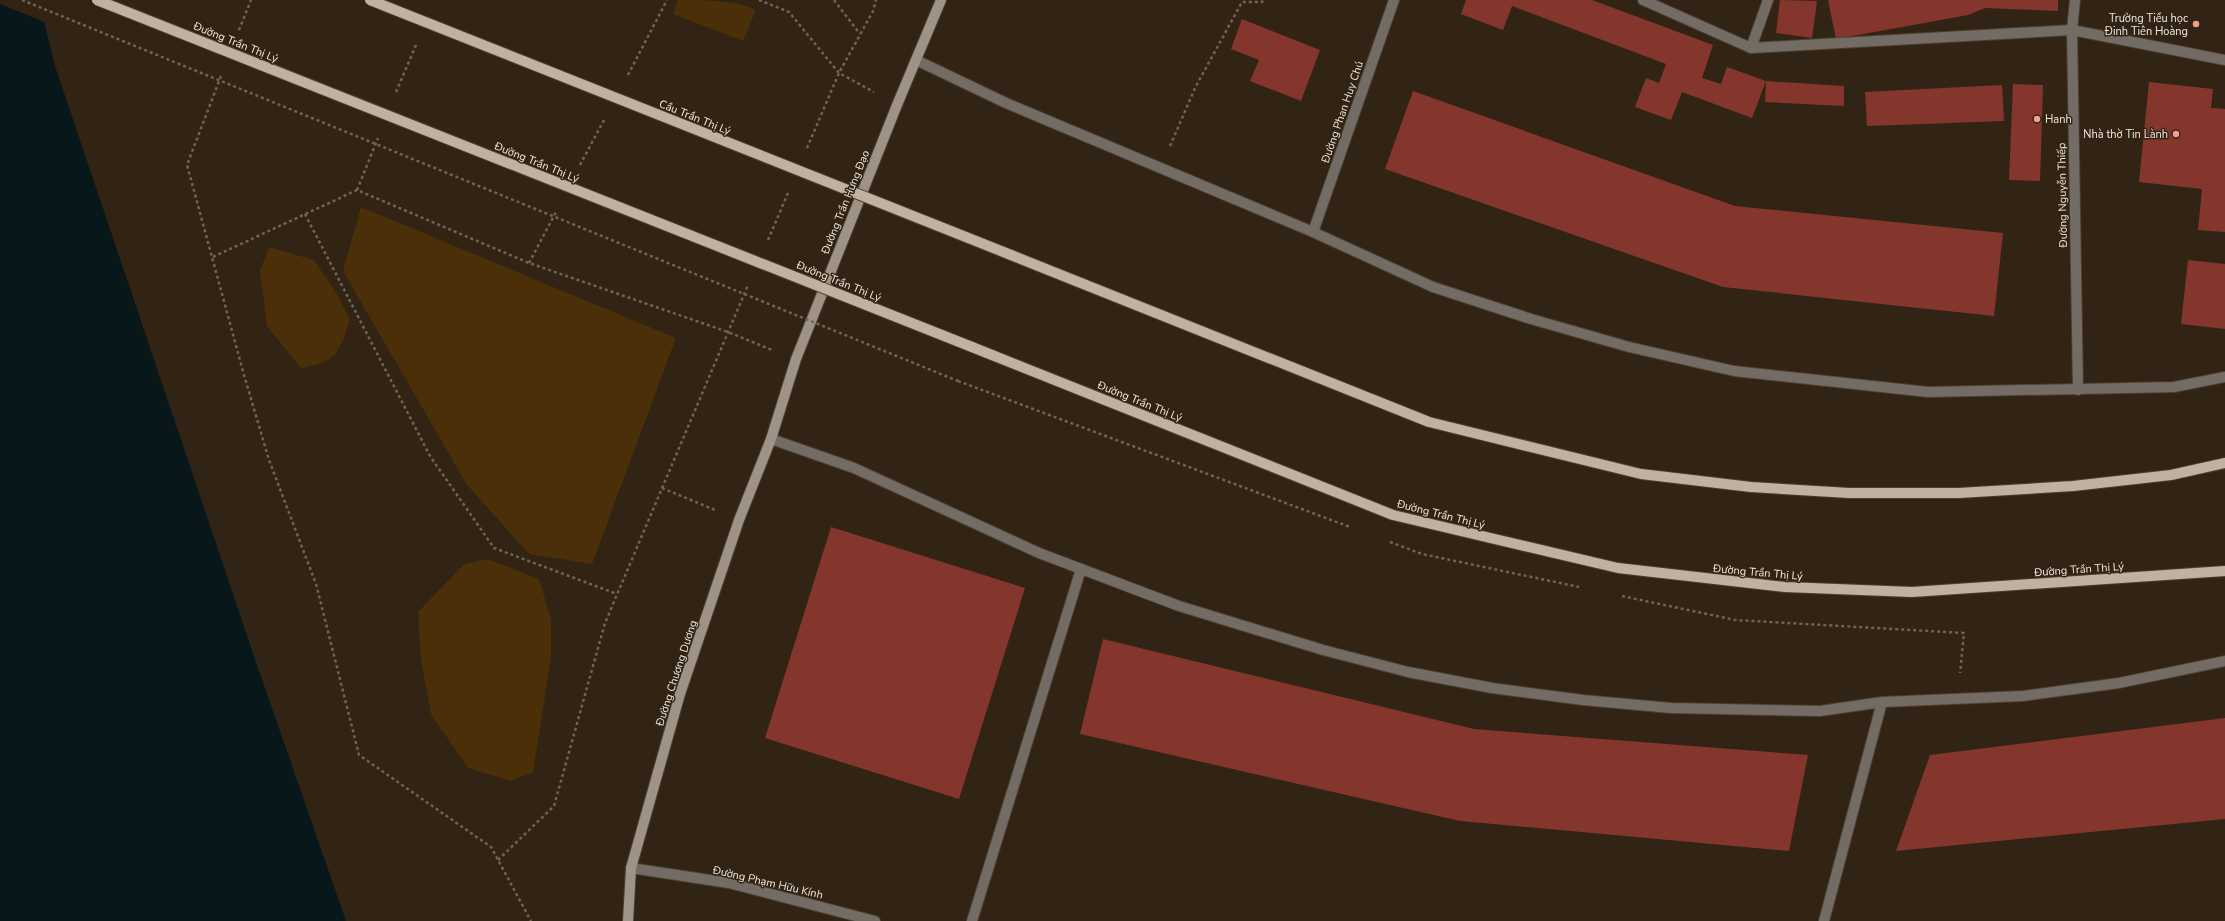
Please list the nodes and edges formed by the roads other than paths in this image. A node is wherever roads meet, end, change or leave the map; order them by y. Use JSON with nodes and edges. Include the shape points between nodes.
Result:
{"nodes":[{"id":1,"x":97,"y":0,"type":"edge"},
{"id":2,"x":370,"y":0,"type":"edge"},
{"id":3,"x":941,"y":0,"type":"edge"},
{"id":4,"x":1394,"y":0,"type":"edge"},
{"id":5,"x":1643,"y":0,"type":"edge"},
{"id":6,"x":1768,"y":0,"type":"edge"},
{"id":7,"x":2075,"y":0,"type":"edge"},
{"id":8,"x":2072,"y":30,"type":"junction"},
{"id":9,"x":1751,"y":48,"type":"junction"},
{"id":10,"x":916,"y":60,"type":"junction"},
{"id":11,"x":2225,"y":60,"type":"edge"},
{"id":12,"x":1313,"y":232,"type":"junction"},
{"id":13,"x":2225,"y":378,"type":"edge"},
{"id":14,"x":2078,"y":390,"type":"junction"},
{"id":15,"x":772,"y":439,"type":"junction"},
{"id":16,"x":2225,"y":463,"type":"edge"},
{"id":17,"x":1081,"y":569,"type":"junction"},
{"id":18,"x":2225,"y":570,"type":"edge"},
{"id":19,"x":2225,"y":660,"type":"edge"},
{"id":20,"x":1882,"y":702,"type":"junction"},
{"id":21,"x":631,"y":868,"type":"junction"},
{"id":22,"x":628,"y":921,"type":"edge"},
{"id":23,"x":875,"y":921,"type":"edge"},
{"id":24,"x":972,"y":921,"type":"edge"},
{"id":25,"x":1824,"y":921,"type":"edge"}],
"edges":[{"from":1,"to":18,"type":"main road","name":"Đường Trần Thị Lý","bridge":true,"via":[[1393,514],[1618,568],[1785,587],[1912,592]]},
{"from":2,"to":16,"type":"main road","name":"Cầu Trần Thị Lý","bridge":true,"via":[[1429,422],[1641,474],[1751,487],[1849,494],[1959,492],[2080,485],[2171,475]]},
{"from":3,"to":10,"type":"main road","name":"Đường Trần Hưng Đạo"},
{"from":4,"to":12,"type":"street","name":"Đường Phan Huy Chú"},
{"from":5,"to":9,"type":"street"},
{"from":6,"to":9,"type":"street"},
{"from":7,"to":8,"type":"street","name":"Đường Nguyễn Thiếp"},
{"from":8,"to":9,"type":"street"},
{"from":8,"to":11,"type":"street"},
{"from":8,"to":14,"type":"street","name":"Đường Nguyễn Thiếp"},
{"from":10,"to":12,"type":"street","via":[[1006,103]]},
{"from":10,"to":15,"type":"main road","name":"Đường Trần Hưng Đạo","via":[[796,359]]},
{"from":12,"to":14,"type":"street","via":[[1433,287],[1621,345],[1734,371],[1928,392]]},
{"from":13,"to":14,"type":"street","via":[[2174,387]]},
{"from":15,"to":17,"type":"street","via":[[854,468]]},
{"from":15,"to":21,"type":"main road","name":"Đường Chương Dương","via":[[739,520],[680,694]]},
{"from":17,"to":20,"type":"street","via":[[1257,632],[1408,672],[1492,688],[1670,708],[1820,711]]},
{"from":17,"to":24,"type":"street"},
{"from":19,"to":20,"type":"street","via":[[2119,683],[2023,696]]},
{"from":20,"to":25,"type":"street"},
{"from":21,"to":22,"type":"main road","name":"Đường Chương Dương"},
{"from":21,"to":23,"type":"street","name":"Đường Phạm Hữu Kính","via":[[729,883]]}]}
